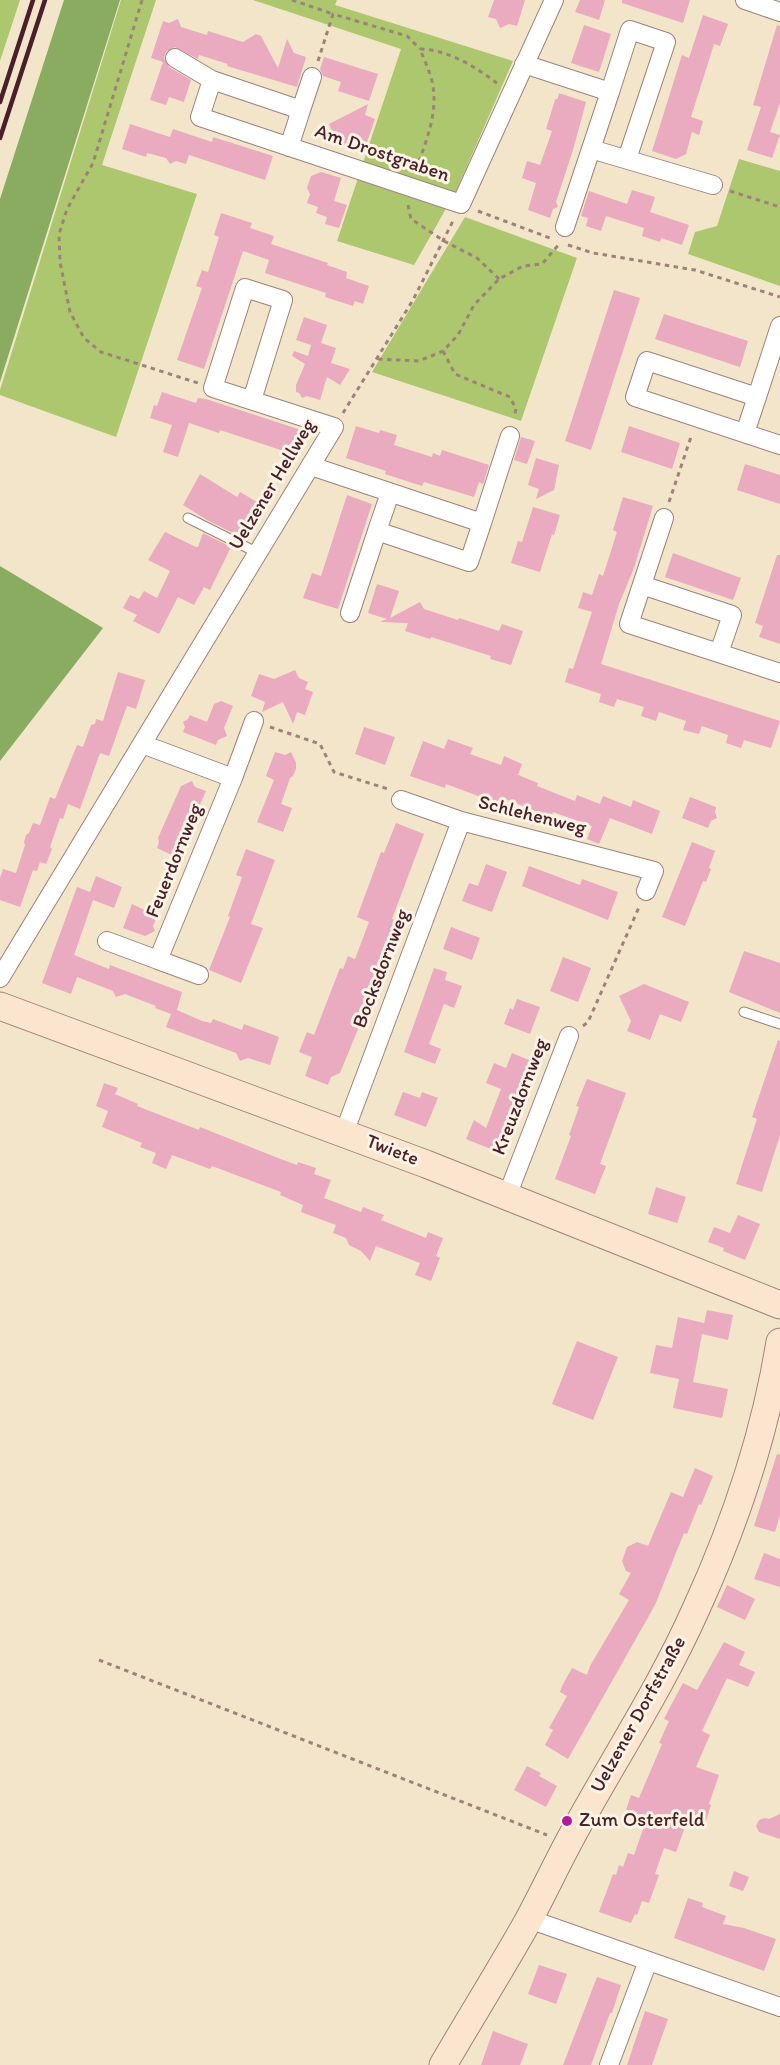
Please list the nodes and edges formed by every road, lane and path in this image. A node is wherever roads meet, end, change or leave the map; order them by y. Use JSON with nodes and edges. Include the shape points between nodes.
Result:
{"nodes":[{"id":1,"x":142,"y":0,"type":"edge"},
{"id":2,"x":292,"y":0,"type":"edge"},
{"id":3,"x":554,"y":0,"type":"edge"},
{"id":4,"x":745,"y":0,"type":"edge"},
{"id":5,"x":780,"y":12,"type":"edge"},
{"id":6,"x":333,"y":14,"type":"junction"},
{"id":7,"x":420,"y":49,"type":"junction"},
{"id":8,"x":176,"y":57,"type":"dead end"},
{"id":9,"x":524,"y":64,"type":"junction"},
{"id":10,"x":312,"y":77,"type":"joint"},
{"id":11,"x":212,"y":80,"type":"junction"},
{"id":12,"x":610,"y":92,"type":"junction"},
{"id":13,"x":510,"y":95,"type":"junction"},
{"id":14,"x":301,"y":110,"type":"junction"},
{"id":15,"x":289,"y":147,"type":"junction"},
{"id":16,"x":591,"y":149,"type":"junction"},
{"id":17,"x":627,"y":159,"type":"junction"},
{"id":18,"x":713,"y":185,"type":"joint"},
{"id":19,"x":410,"y":188,"type":"junction"},
{"id":20,"x":461,"y":204,"type":"junction"},
{"id":21,"x":780,"y":207,"type":"edge"},
{"id":22,"x":565,"y":227,"type":"dead end"},
{"id":23,"x":550,"y":238,"type":"dead end"},
{"id":24,"x":444,"y":241,"type":"junction"},
{"id":25,"x":499,"y":279,"type":"junction"},
{"id":26,"x":780,"y":297,"type":"edge"},
{"id":27,"x":780,"y":326,"type":"edge"},
{"id":28,"x":443,"y":351,"type":"junction"},
{"id":29,"x":377,"y":359,"type":"junction"},
{"id":30,"x":213,"y":388,"type":"junction"},
{"id":31,"x":757,"y":397,"type":"junction"},
{"id":32,"x":252,"y":400,"type":"junction"},
{"id":33,"x":697,"y":418,"type":"junction"},
{"id":34,"x":334,"y":427,"type":"junction"},
{"id":35,"x":745,"y":433,"type":"junction"},
{"id":36,"x":510,"y":436,"type":"joint"},
{"id":37,"x":780,"y":445,"type":"edge"},
{"id":38,"x":310,"y":466,"type":"junction"},
{"id":39,"x":390,"y":493,"type":"junction"},
{"id":40,"x":188,"y":518,"type":"dead end"},
{"id":41,"x":664,"y":518,"type":"joint"},
{"id":42,"x":482,"y":523,"type":"junction"},
{"id":43,"x":377,"y":531,"type":"junction"},
{"id":44,"x":258,"y":553,"type":"junction"},
{"id":45,"x":642,"y":585,"type":"junction"},
{"id":46,"x":350,"y":613,"type":"dead end"},
{"id":47,"x":719,"y":653,"type":"junction"},
{"id":48,"x":780,"y":673,"type":"edge"},
{"id":49,"x":254,"y":721,"type":"joint"},
{"id":50,"x":142,"y":744,"type":"junction"},
{"id":51,"x":233,"y":778,"type":"junction"},
{"id":52,"x":401,"y":800,"type":"joint"},
{"id":53,"x":461,"y":821,"type":"junction"},
{"id":54,"x":646,"y":891,"type":"joint"},
{"id":55,"x":107,"y":941,"type":"dead end"},
{"id":56,"x":158,"y":960,"type":"junction"},
{"id":57,"x":199,"y":975,"type":"dead end"},
{"id":58,"x":0,"y":978,"type":"edge"},
{"id":59,"x":0,"y":1006,"type":"edge"},
{"id":60,"x":744,"y":1012,"type":"dead end"},
{"id":61,"x":780,"y":1024,"type":"edge"},
{"id":62,"x":569,"y":1036,"type":"joint"},
{"id":63,"x":344,"y":1133,"type":"junction"},
{"id":64,"x":507,"y":1196,"type":"junction"},
{"id":65,"x":780,"y":1305,"type":"edge"},
{"id":66,"x":780,"y":1342,"type":"edge"},
{"id":67,"x":99,"y":1660,"type":"dead end"},
{"id":68,"x":568,"y":1843,"type":"junction"},
{"id":69,"x":529,"y":1919,"type":"junction"},
{"id":70,"x":648,"y":1961,"type":"junction"},
{"id":71,"x":780,"y":2007,"type":"edge"},
{"id":72,"x":443,"y":2065,"type":"edge"},
{"id":73,"x":609,"y":2065,"type":"edge"}],
"edges":[{"from":1,"to":30,"type":"path","via":[[93,163],[67,209],[60,234],[60,262],[70,312],[84,338],[101,352]]},
{"from":2,"to":6,"type":"path"},
{"from":3,"to":9,"type":"street"},
{"from":4,"to":5,"type":"street"},
{"from":6,"to":7,"type":"path","via":[[407,36]]},
{"from":6,"to":10,"type":"path"},
{"from":7,"to":13,"type":"path","via":[[457,58]]},
{"from":7,"to":19,"type":"path","via":[[432,81],[435,106]]},
{"from":8,"to":11,"type":"street","name":"Am Drostgraben"},
{"from":9,"to":12,"type":"street"},
{"from":9,"to":13,"type":"street"},
{"from":10,"to":14,"type":"street","name":"Am Drostgraben"},
{"from":11,"to":14,"type":"street","name":"Am Drostgraben"},
{"from":11,"to":15,"type":"street","name":"Am Drostgraben","via":[[200,117]]},
{"from":12,"to":16,"type":"street"},
{"from":12,"to":17,"type":"street","via":[[630,30],[666,42]]},
{"from":13,"to":20,"type":"street"},
{"from":14,"to":15,"type":"street","name":"Am Drostgraben"},
{"from":15,"to":19,"type":"street","name":"Am Drostgraben"},
{"from":16,"to":17,"type":"street"},
{"from":16,"to":22,"type":"street"},
{"from":17,"to":18,"type":"street"},
{"from":18,"to":21,"type":"path"},
{"from":19,"to":20,"type":"street","name":"Am Drostgraben"},
{"from":19,"to":24,"type":"path","via":[[411,219]]},
{"from":20,"to":23,"type":"path"},
{"from":20,"to":24,"type":"path","name":"Uelzener Hellweg"},
{"from":24,"to":25,"type":"path","via":[[477,258]]},
{"from":24,"to":29,"type":"path","name":"Uelzener Hellweg"},
{"from":25,"to":26,"type":"path","via":[[523,266],[542,264],[560,242],[593,253],[695,270]]},
{"from":25,"to":28,"type":"path","via":[[474,305],[458,335]]},
{"from":27,"to":31,"type":"street"},
{"from":28,"to":29,"type":"path","via":[[419,361]]},
{"from":28,"to":36,"type":"path","via":[[455,374],[510,397],[516,409]]},
{"from":29,"to":34,"type":"path","name":"Uelzener Hellweg"},
{"from":30,"to":32,"type":"street"},
{"from":30,"to":32,"type":"street","via":[[245,288],[283,300]]},
{"from":31,"to":33,"type":"street","via":[[647,361],[635,397]]},
{"from":31,"to":35,"type":"street"},
{"from":32,"to":34,"type":"street"},
{"from":33,"to":35,"type":"street"},
{"from":33,"to":41,"type":"path"},
{"from":34,"to":38,"type":"street","name":"Uelzener Hellweg"},
{"from":35,"to":37,"type":"street"},
{"from":36,"to":42,"type":"street"},
{"from":38,"to":39,"type":"street"},
{"from":38,"to":44,"type":"street","name":"Uelzener Hellweg"},
{"from":39,"to":42,"type":"street"},
{"from":39,"to":43,"type":"street"},
{"from":40,"to":44,"type":"lane"},
{"from":41,"to":45,"type":"street"},
{"from":42,"to":43,"type":"street","via":[[469,562]]},
{"from":43,"to":46,"type":"street"},
{"from":44,"to":50,"type":"street","name":"Uelzener Hellweg"},
{"from":45,"to":47,"type":"street","via":[[732,615]]},
{"from":45,"to":47,"type":"street","via":[[629,624]]},
{"from":47,"to":48,"type":"street"},
{"from":49,"to":51,"type":"street","name":"Feuerdornweg"},
{"from":49,"to":52,"type":"path","via":[[320,744],[334,772],[390,790]]},
{"from":50,"to":51,"type":"street"},
{"from":50,"to":58,"type":"street","name":"Uelzener Hellweg"},
{"from":51,"to":56,"type":"street","name":"Feuerdornweg"},
{"from":52,"to":53,"type":"street","name":"Schlehenweg"},
{"from":53,"to":54,"type":"street","name":"Schlehenweg","via":[[657,863]]},
{"from":53,"to":63,"type":"street","name":"Bocksdornweg"},
{"from":54,"to":62,"type":"path","name":"Kreuzdornweg","via":[[588,1022]]},
{"from":55,"to":56,"type":"street"},
{"from":56,"to":57,"type":"street"},
{"from":59,"to":63,"type":"street","name":"Twiete"},
{"from":60,"to":61,"type":"lane"},
{"from":62,"to":64,"type":"street","name":"Kreuzdornweg"},
{"from":63,"to":64,"type":"street","name":"Twiete"},
{"from":64,"to":65,"type":"street","name":"Twiete"},
{"from":66,"to":68,"type":"street","name":"Uelzener Dorfstraße","via":[[763,1424],[723,1546],[655,1688]]},
{"from":67,"to":68,"type":"path"},
{"from":68,"to":69,"type":"street","name":"Uelzener Dorfstraße"},
{"from":69,"to":70,"type":"street"},
{"from":69,"to":72,"type":"street","name":"Uelzener Dorfstraße"},
{"from":70,"to":71,"type":"street"},
{"from":70,"to":73,"type":"street"}]}
